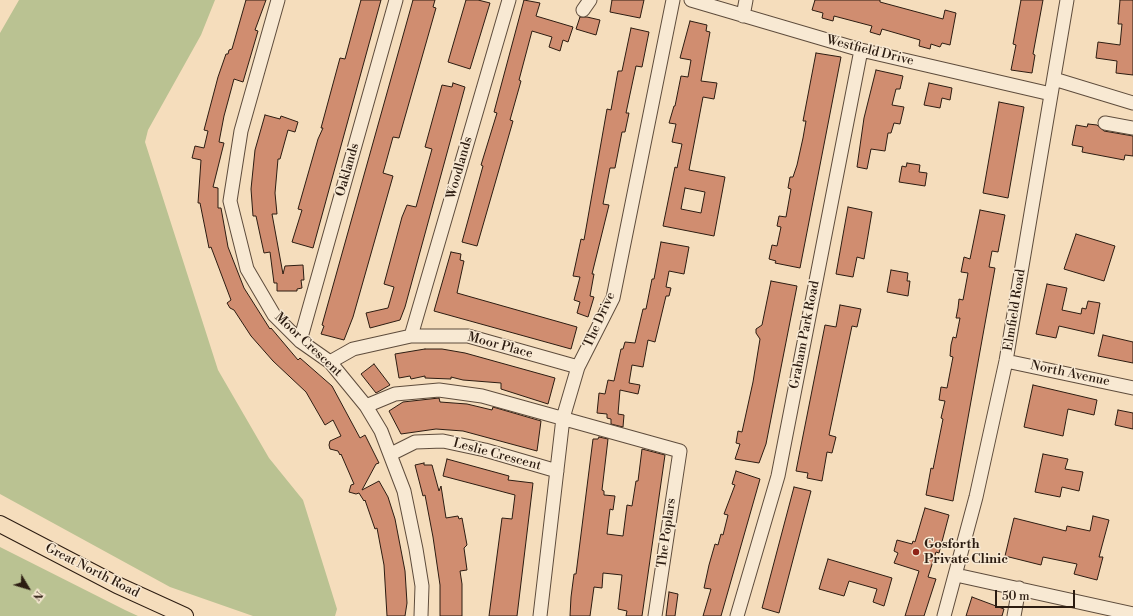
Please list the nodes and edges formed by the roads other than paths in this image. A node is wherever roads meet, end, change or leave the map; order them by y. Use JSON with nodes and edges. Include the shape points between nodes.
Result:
{"nodes":[{"id":1,"x":278,"y":0,"type":"edge"},
{"id":2,"x":396,"y":0,"type":"edge"},
{"id":3,"x":509,"y":0,"type":"edge"},
{"id":4,"x":673,"y":0,"type":"edge"},
{"id":5,"x":691,"y":0,"type":"edge"},
{"id":6,"x":746,"y":0,"type":"edge"},
{"id":7,"x":1067,"y":0,"type":"edge"},
{"id":8,"x":743,"y":16,"type":"junction"},
{"id":9,"x":861,"y":50,"type":"junction"},
{"id":10,"x":1054,"y":78,"type":"junction"},
{"id":11,"x":1051,"y":94,"type":"junction"},
{"id":12,"x":1133,"y":104,"type":"edge"},
{"id":13,"x":1105,"y":123,"type":"dead end"},
{"id":14,"x":1133,"y":128,"type":"edge"},
{"id":15,"x":411,"y":336,"type":"junction"},
{"id":16,"x":300,"y":341,"type":"junction"},
{"id":17,"x":1006,"y":361,"type":"junction"},
{"id":18,"x":330,"y":362,"type":"junction"},
{"id":19,"x":578,"y":367,"type":"junction"},
{"id":20,"x":1133,"y":388,"type":"edge"},
{"id":21,"x":366,"y":406,"type":"junction"},
{"id":22,"x":563,"y":418,"type":"junction"},
{"id":23,"x":391,"y":454,"type":"junction"},
{"id":24,"x":557,"y":471,"type":"junction"},
{"id":25,"x":0,"y":524,"type":"edge"},
{"id":26,"x":956,"y":574,"type":"junction"},
{"id":27,"x":1020,"y":588,"type":"junction"},
{"id":28,"x":1133,"y":614,"type":"edge"},
{"id":29,"x":184,"y":616,"type":"edge"},
{"id":30,"x":421,"y":616,"type":"edge"},
{"id":31,"x":540,"y":616,"type":"edge"},
{"id":32,"x":655,"y":616,"type":"edge"},
{"id":33,"x":737,"y":616,"type":"edge"},
{"id":34,"x":944,"y":616,"type":"edge"},
{"id":35,"x":1014,"y":616,"type":"edge"}],
"edges":[{"from":1,"to":16,"type":"street","name":"Moor Crescent","via":[[240,131],[230,200],[247,269],[274,315]]},
{"from":2,"to":16,"type":"street","name":"Oaklands"},
{"from":3,"to":15,"type":"street","name":"Woodlands"},
{"from":4,"to":19,"type":"street","name":"The Drive","via":[[613,298]]},
{"from":5,"to":8,"type":"street","name":"Westfield Drive"},
{"from":6,"to":8,"type":"street"},
{"from":7,"to":10,"type":"street","name":"Elmfield Road"},
{"from":8,"to":9,"type":"street","name":"Westfield Drive"},
{"from":9,"to":11,"type":"street","name":"Westfield Drive"},
{"from":9,"to":33,"type":"street","name":"Graham Park Road","via":[[778,476]]},
{"from":10,"to":11,"type":"street","name":"Elmfield Road"},
{"from":10,"to":12,"type":"street"},
{"from":11,"to":17,"type":"street","name":"Elmfield Road"},
{"from":13,"to":14,"type":"street"},
{"from":15,"to":18,"type":"street","name":"Moor Place","via":[[353,349]]},
{"from":15,"to":19,"type":"street","name":"Moor Place","via":[[468,336]]},
{"from":16,"to":18,"type":"street","name":"Moor Crescent"},
{"from":17,"to":20,"type":"street","name":"North Avenue"},
{"from":17,"to":26,"type":"street","name":"Elmfield Road"},
{"from":18,"to":21,"type":"street","name":"Moor Crescent"},
{"from":19,"to":22,"type":"street","name":"The Drive"},
{"from":21,"to":22,"type":"street","via":[[395,394],[439,390],[482,396]]},
{"from":21,"to":23,"type":"street","name":"Moor Crescent"},
{"from":22,"to":24,"type":"street","name":"The Drive"},
{"from":22,"to":32,"type":"street","name":"The Poplars","via":[[680,451]]},
{"from":23,"to":24,"type":"street","name":"Leslie Crescent","via":[[415,442],[443,441]]},
{"from":23,"to":30,"type":"street","name":"Moor Crescent","via":[[404,491],[416,549],[422,586]]},
{"from":24,"to":31,"type":"street","name":"The Drive"},
{"from":25,"to":29,"type":"main road","name":"Great North Road","via":[[117,585]]},
{"from":26,"to":27,"type":"street"},
{"from":26,"to":34,"type":"street","name":"Elmfield Road"},
{"from":27,"to":28,"type":"street"},
{"from":27,"to":35,"type":"street"}]}
